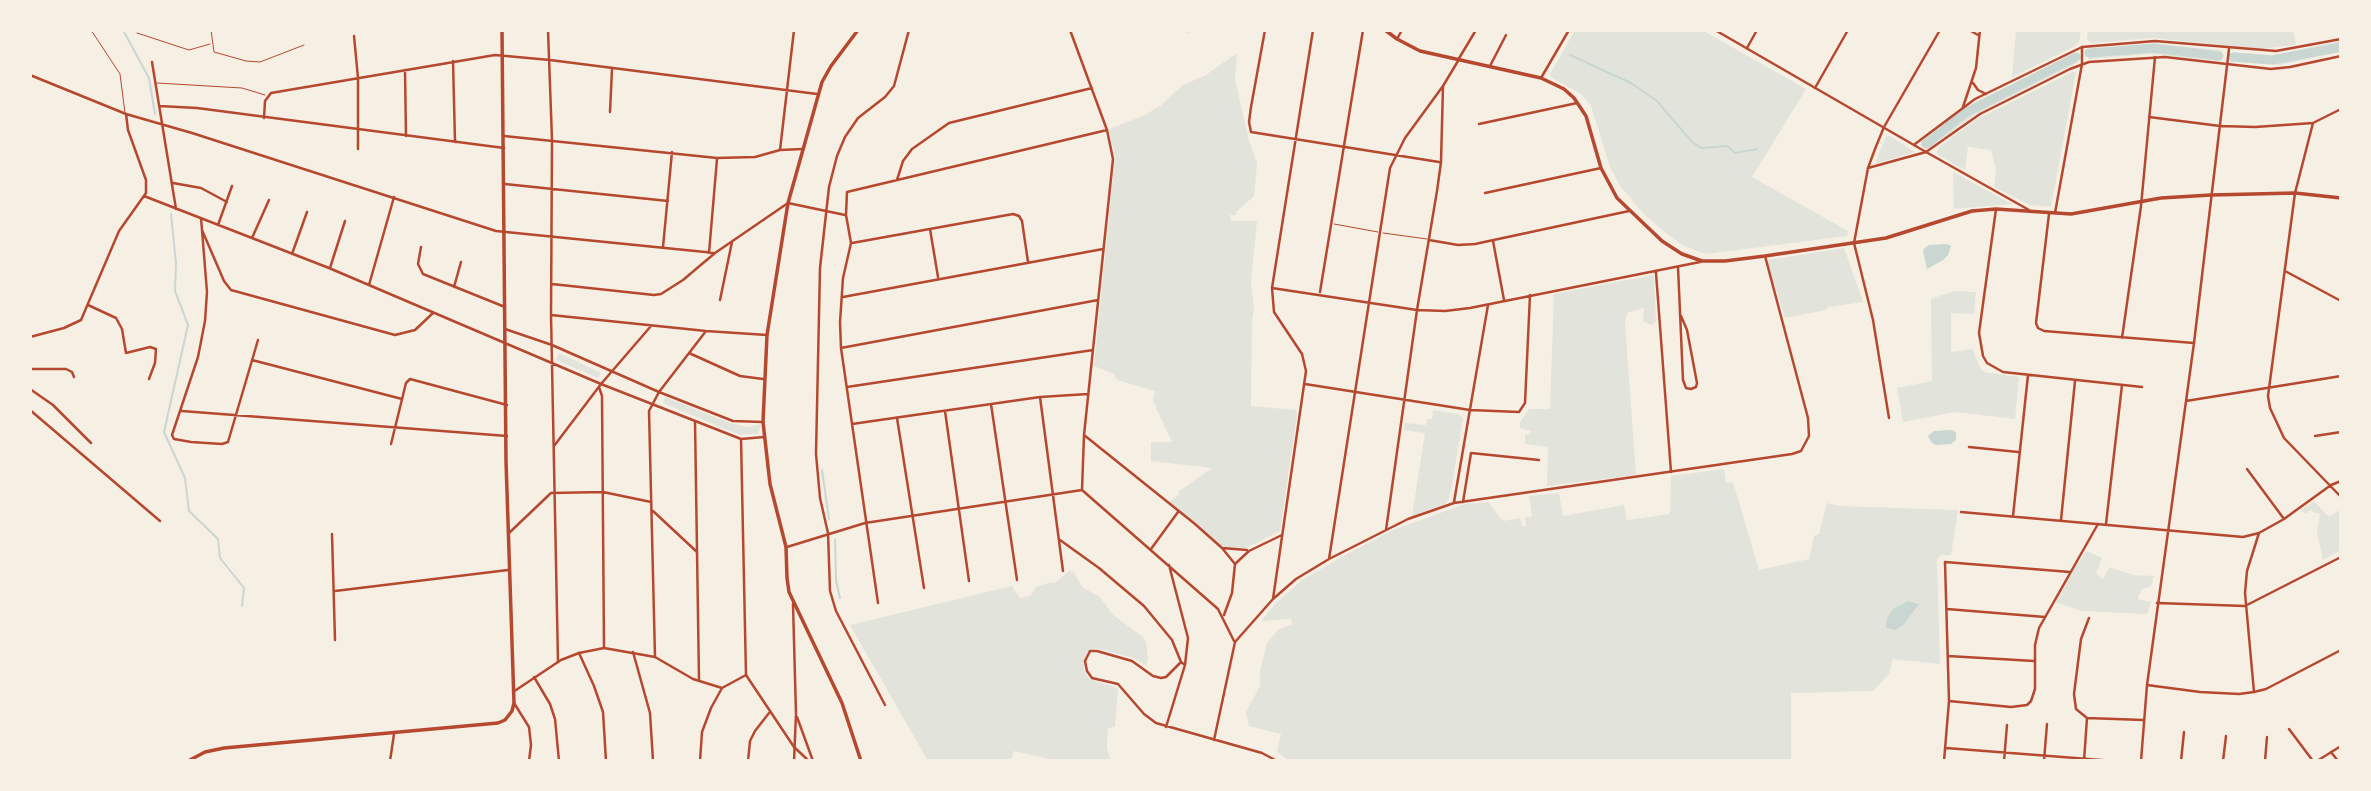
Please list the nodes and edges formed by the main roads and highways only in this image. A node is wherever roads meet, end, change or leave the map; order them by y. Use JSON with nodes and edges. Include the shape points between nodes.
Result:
{"nodes":[{"id":1,"x":502,"y":30,"type":"edge"},
{"id":2,"x":858,"y":30,"type":"edge"},
{"id":3,"x":1385,"y":30,"type":"edge"},
{"id":4,"x":2341,"y":198,"type":"edge"},
{"id":5,"x":188,"y":761,"type":"edge"},
{"id":6,"x":862,"y":761,"type":"edge"}],
"edges":[{"from":1,"to":5,"type":"main road","via":[[508,570],[514,703],[509,716],[498,723],[224,748]]},
{"from":2,"to":6,"type":"main road","via":[[826,73],[817,94],[788,203],[767,335],[763,422],[793,604],[842,703]]},
{"from":3,"to":4,"type":"main road","via":[[1420,51],[1541,78],[1563,89],[1586,116],[1609,187],[1662,241],[1702,261],[1854,243],[1996,209],[2083,213],[2211,195],[2295,193]]}]}
